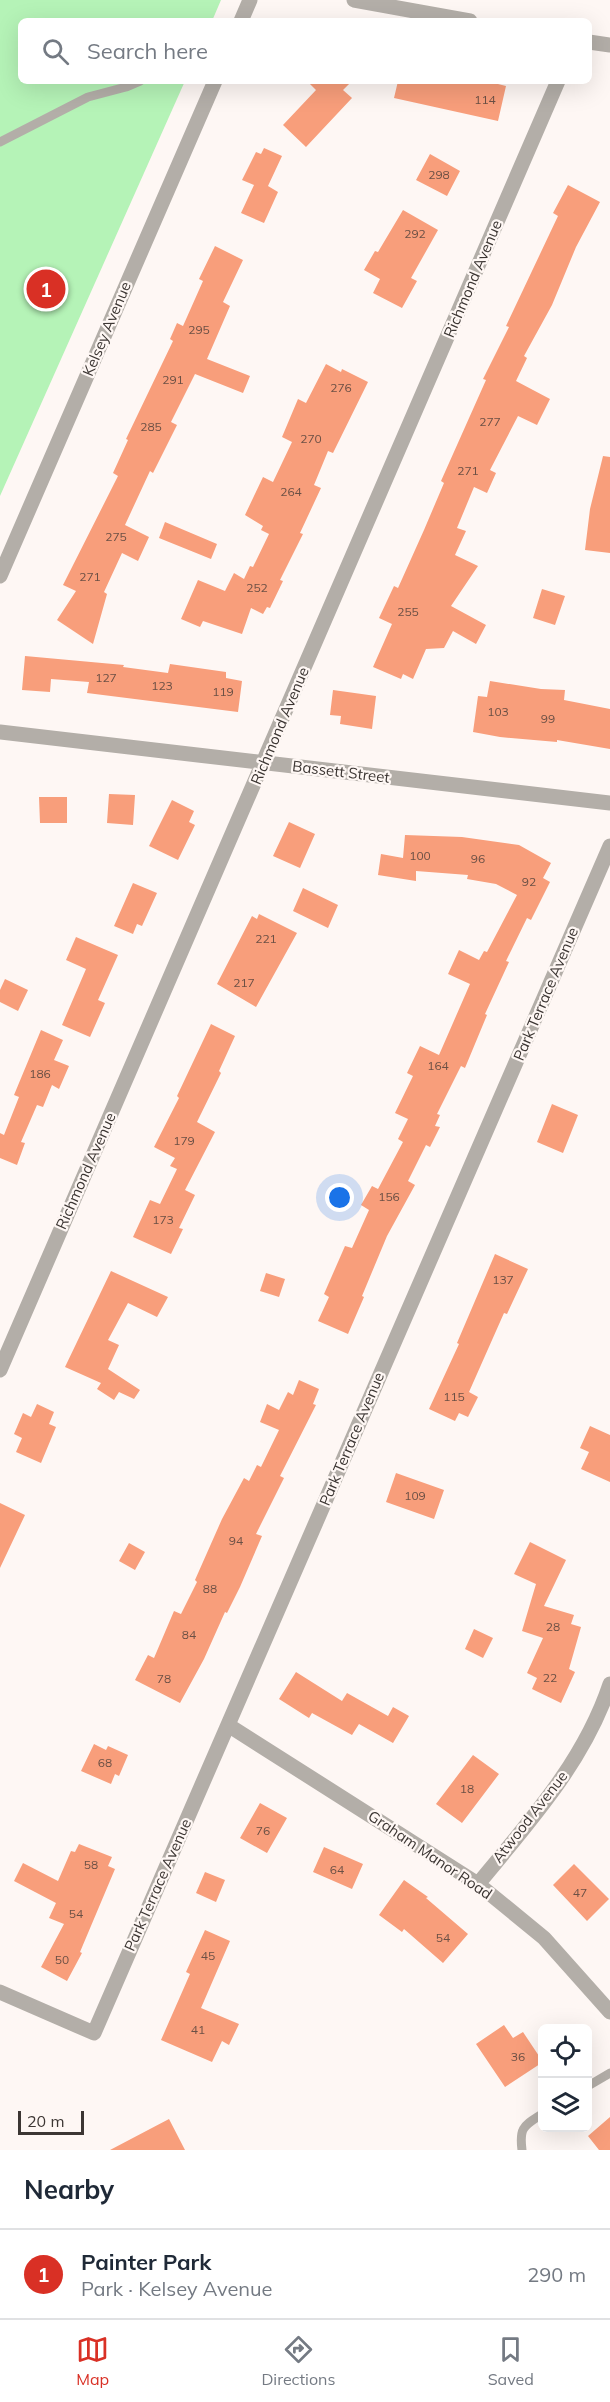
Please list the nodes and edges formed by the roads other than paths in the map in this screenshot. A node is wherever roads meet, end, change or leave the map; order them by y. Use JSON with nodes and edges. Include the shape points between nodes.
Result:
{"nodes":[{"id":1,"x":250,"y":0,"type":"edge"},
{"id":2,"x":354,"y":0,"type":"edge"},
{"id":3,"x":242,"y":18,"type":"edge"},
{"id":4,"x":453,"y":18,"type":"edge"},
{"id":5,"x":592,"y":42,"type":"edge"},
{"id":6,"x":610,"y":45,"type":"edge"},
{"id":7,"x":133,"y":84,"type":"edge"},
{"id":8,"x":214,"y":84,"type":"edge"},
{"id":9,"x":557,"y":84,"type":"edge"},
{"id":10,"x":0,"y":142,"type":"edge"},
{"id":11,"x":0,"y":576,"type":"edge"},
{"id":12,"x":0,"y":732,"type":"edge"},
{"id":13,"x":264,"y":763,"type":"junction"},
{"id":14,"x":610,"y":803,"type":"edge"},
{"id":15,"x":610,"y":846,"type":"edge"},
{"id":16,"x":0,"y":1370,"type":"edge"},
{"id":17,"x":610,"y":1684,"type":"edge"},
{"id":18,"x":228,"y":1725,"type":"junction"},
{"id":19,"x":478,"y":1884,"type":"junction"},
{"id":20,"x":0,"y":1992,"type":"edge"},
{"id":21,"x":610,"y":2012,"type":"edge"},
{"id":22,"x":610,"y":2073,"type":"edge"},
{"id":23,"x":592,"y":2084,"type":"edge"},
{"id":24,"x":538,"y":2117,"type":"edge"},
{"id":25,"x":522,"y":2150,"type":"edge"}],
"edges":[{"from":1,"to":3,"type":"street"},
{"from":2,"to":4,"type":"street"},
{"from":5,"to":6,"type":"street"},
{"from":7,"to":10,"type":"lane","via":[[88,98]]},
{"from":8,"to":11,"type":"street","name":"Kelsey Avenue"},
{"from":9,"to":13,"type":"street","name":"Richmond Avenue"},
{"from":12,"to":13,"type":"street","name":"Bassett Street"},
{"from":13,"to":14,"type":"street","name":"Bassett Street"},
{"from":13,"to":16,"type":"street","name":"Richmond Avenue"},
{"from":15,"to":18,"type":"street","name":"Park Terrace Avenue"},
{"from":17,"to":19,"type":"street","name":"Atwood Avenue","via":[[591,1732],[551,1795]]},
{"from":18,"to":19,"type":"street","name":"Graham Manor Road"},
{"from":18,"to":20,"type":"street","name":"Park Terrace Avenue","via":[[94,2033]]},
{"from":19,"to":21,"type":"street","name":"Graham Manor Road","via":[[544,1938]]},
{"from":22,"to":23,"type":"lane"},
{"from":24,"to":25,"type":"lane","via":[[520,2134]]}]}
